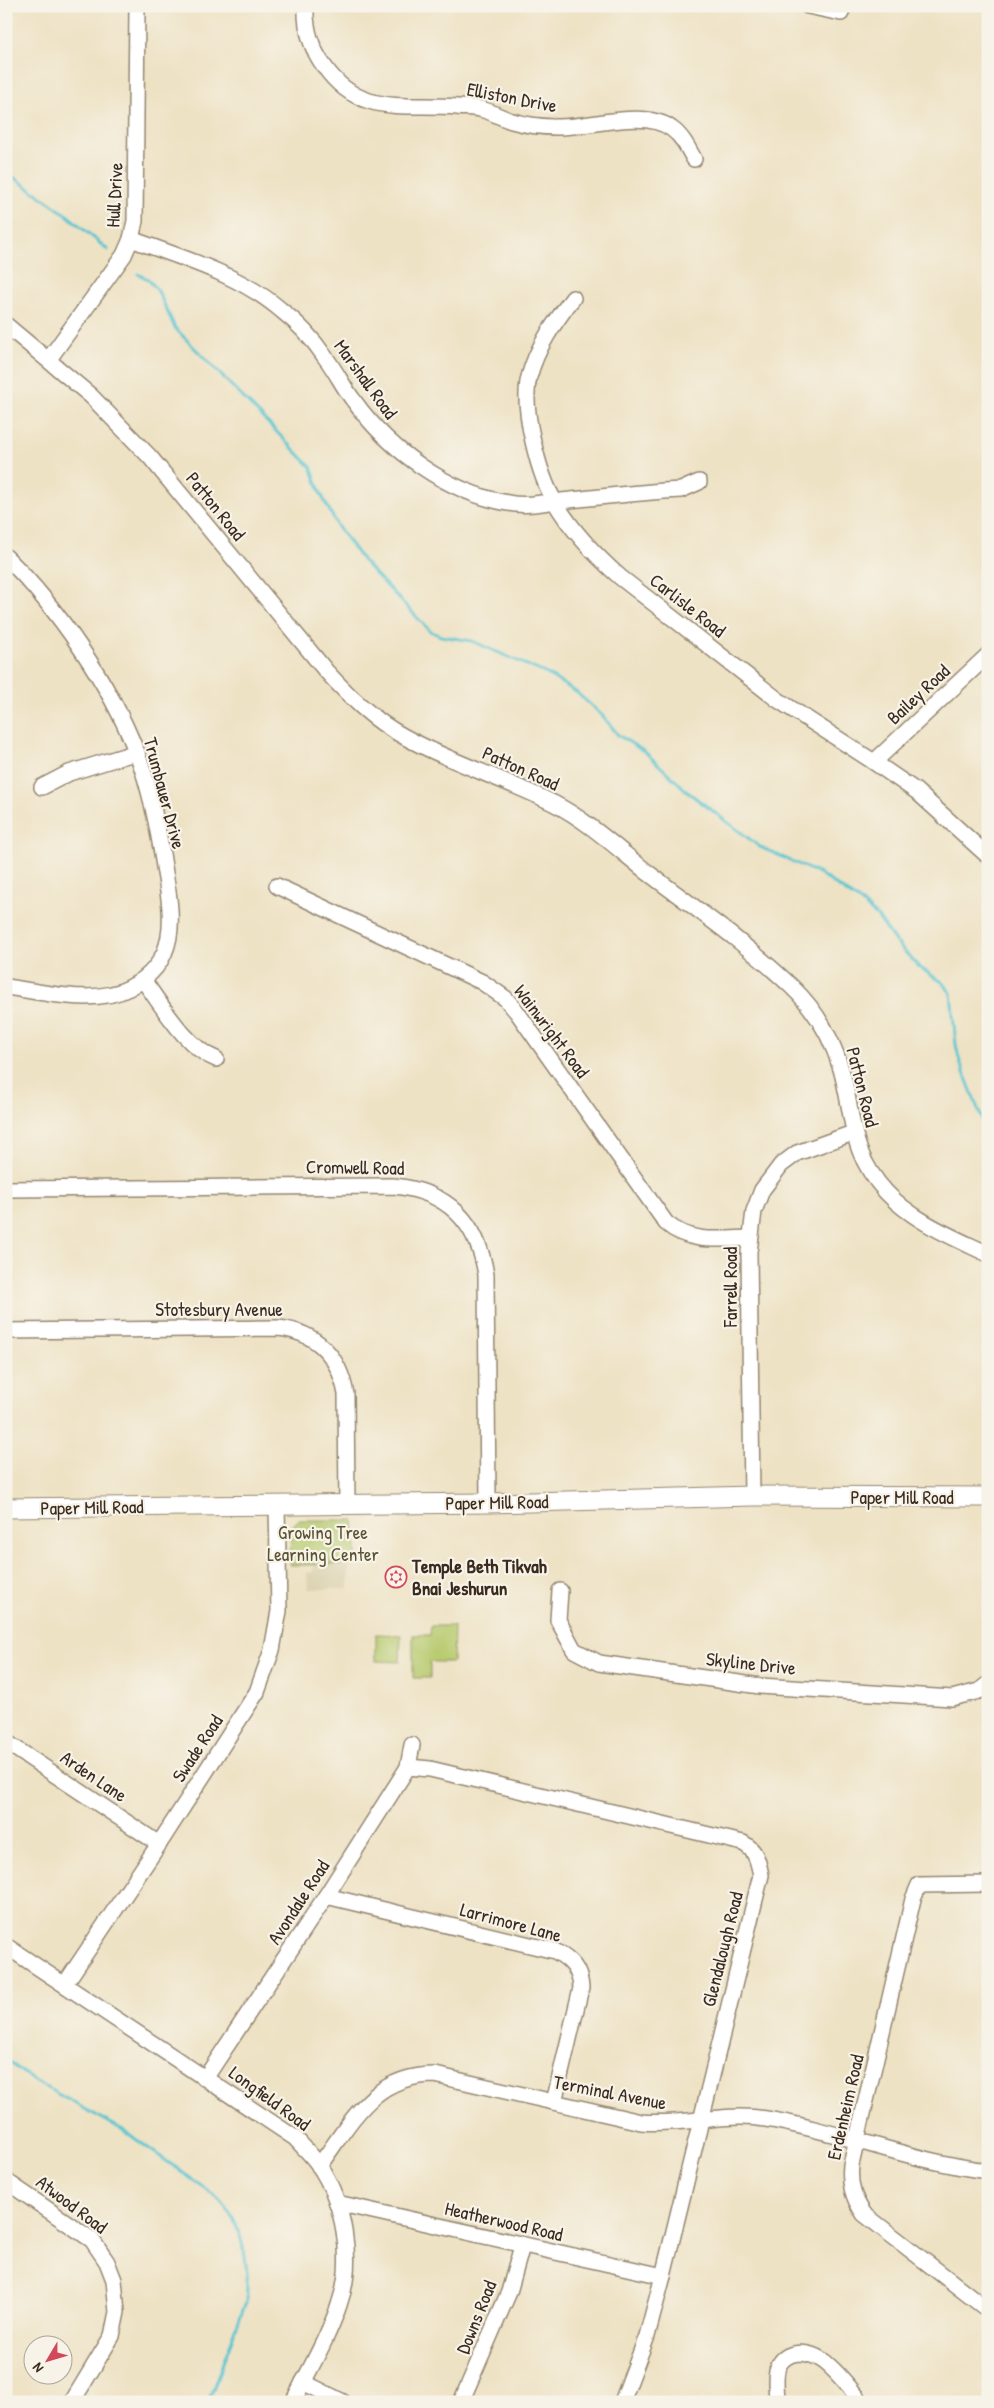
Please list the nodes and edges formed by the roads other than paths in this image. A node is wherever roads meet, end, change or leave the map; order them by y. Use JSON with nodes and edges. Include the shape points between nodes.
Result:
{"nodes":[{"id":1,"x":137,"y":6,"type":"edge"},
{"id":2,"x":306,"y":6,"type":"edge"},
{"id":3,"x":808,"y":6,"type":"edge"},
{"id":4,"x":842,"y":6,"type":"edge"},
{"id":5,"x":694,"y":159,"type":"dead end"},
{"id":6,"x":131,"y":239,"type":"junction"},
{"id":7,"x":573,"y":298,"type":"dead end"},
{"id":8,"x":6,"y":325,"type":"edge"},
{"id":9,"x":48,"y":359,"type":"junction"},
{"id":10,"x":699,"y":482,"type":"dead end"},
{"id":11,"x":554,"y":501,"type":"junction"},
{"id":12,"x":6,"y":556,"type":"edge"},
{"id":13,"x":988,"y":655,"type":"edge"},
{"id":14,"x":137,"y":752,"type":"junction"},
{"id":15,"x":874,"y":762,"type":"junction"},
{"id":16,"x":42,"y":787,"type":"dead end"},
{"id":17,"x":988,"y":856,"type":"edge"},
{"id":18,"x":277,"y":886,"type":"dead end"},
{"id":19,"x":143,"y":980,"type":"junction"},
{"id":20,"x":6,"y":987,"type":"edge"},
{"id":21,"x":216,"y":1059,"type":"dead end"},
{"id":22,"x":853,"y":1133,"type":"junction"},
{"id":23,"x":6,"y":1189,"type":"edge"},
{"id":24,"x":750,"y":1238,"type":"junction"},
{"id":25,"x":988,"y":1254,"type":"edge"},
{"id":26,"x":6,"y":1331,"type":"edge"},
{"id":27,"x":752,"y":1496,"type":"junction"},
{"id":28,"x":988,"y":1497,"type":"edge"},
{"id":29,"x":488,"y":1503,"type":"junction"},
{"id":30,"x":277,"y":1505,"type":"junction"},
{"id":31,"x":347,"y":1505,"type":"junction"},
{"id":32,"x":6,"y":1508,"type":"edge"},
{"id":33,"x":560,"y":1591,"type":"dead end"},
{"id":34,"x":988,"y":1684,"type":"edge"},
{"id":35,"x":6,"y":1742,"type":"edge"},
{"id":36,"x":412,"y":1745,"type":"dead end"},
{"id":37,"x":408,"y":1767,"type":"junction"},
{"id":38,"x":159,"y":1844,"type":"junction"},
{"id":39,"x":988,"y":1884,"type":"edge"},
{"id":40,"x":326,"y":1896,"type":"junction"},
{"id":41,"x":6,"y":1946,"type":"edge"},
{"id":42,"x":65,"y":1984,"type":"junction"},
{"id":43,"x":206,"y":2077,"type":"junction"},
{"id":44,"x":554,"y":2102,"type":"junction"},
{"id":45,"x":700,"y":2121,"type":"junction"},
{"id":46,"x":858,"y":2142,"type":"junction"},
{"id":47,"x":319,"y":2166,"type":"junction"},
{"id":48,"x":988,"y":2171,"type":"edge"},
{"id":49,"x":6,"y":2181,"type":"edge"},
{"id":50,"x":336,"y":2203,"type":"junction"},
{"id":51,"x":522,"y":2246,"type":"junction"},
{"id":52,"x":663,"y":2276,"type":"junction"},
{"id":53,"x":988,"y":2310,"type":"edge"},
{"id":54,"x":303,"y":2382,"type":"junction"},
{"id":55,"x":72,"y":2402,"type":"edge"},
{"id":56,"x":293,"y":2402,"type":"edge"},
{"id":57,"x":343,"y":2402,"type":"edge"},
{"id":58,"x":461,"y":2402,"type":"edge"},
{"id":59,"x":622,"y":2402,"type":"edge"},
{"id":60,"x":777,"y":2402,"type":"edge"},
{"id":61,"x":862,"y":2402,"type":"edge"}],
"edges":[{"from":1,"to":6,"type":"street","name":"Hull Drive","via":[[136,200]]},
{"from":2,"to":5,"type":"street","name":"Elliston Drive","via":[[305,23],[318,57],[340,87],[359,98],[388,105],[480,109],[512,121],[554,127],[580,127],[636,119],[655,121],[672,129]]},
{"from":3,"to":4,"type":"street","via":[[841,13]]},
{"from":6,"to":9,"type":"street","name":"Hull Drive","via":[[124,255]]},
{"from":6,"to":11,"type":"street","name":"Marshall Road","via":[[226,276],[271,301],[326,357],[354,403],[382,435],[439,477],[500,502],[529,506]]},
{"from":7,"to":11,"type":"street","name":"Carlisle Road","via":[[544,340],[527,388],[530,429]]},
{"from":8,"to":9,"type":"street","name":"Patton Road"},
{"from":9,"to":22,"type":"street","name":"Patton Road","via":[[91,396],[150,457],[356,703],[418,744],[556,805],[790,985],[815,1013],[832,1042],[845,1083]]},
{"from":10,"to":11,"type":"street","name":"Marshall Road","via":[[681,490]]},
{"from":11,"to":15,"type":"street","name":"Carlisle Road","via":[[585,543],[620,576],[778,700]]},
{"from":12,"to":14,"type":"street","name":"Trumbauer Drive","via":[[43,596],[83,655],[108,694]]},
{"from":13,"to":15,"type":"street","name":"Bailey Road"},
{"from":14,"to":16,"type":"street","via":[[68,773]]},
{"from":14,"to":19,"type":"street","name":"Trumbauer Drive","via":[[161,847],[172,926],[167,948]]},
{"from":15,"to":17,"type":"street","name":"Carlisle Road","via":[[916,791]]},
{"from":18,"to":24,"type":"street","name":"Wainwright Road","via":[[498,992],[517,1012],[666,1223],[681,1234],[696,1238]]},
{"from":19,"to":20,"type":"street","via":[[130,988],[90,998]]},
{"from":19,"to":21,"type":"street","via":[[192,1044]]},
{"from":22,"to":24,"type":"street","name":"Farrell Road","via":[[797,1153],[781,1165],[762,1190],[754,1211]]},
{"from":22,"to":25,"type":"street","name":"Patton Road","via":[[872,1173],[895,1201],[918,1219]]},
{"from":23,"to":29,"type":"street","name":"Cromwell Road","via":[[394,1186],[419,1190],[442,1199],[468,1225],[480,1247],[486,1275]]},
{"from":24,"to":27,"type":"street","name":"Farrell Road"},
{"from":26,"to":31,"type":"street","name":"Stotesbury Avenue","via":[[278,1328],[307,1334],[331,1357],[344,1383]]},
{"from":27,"to":28,"type":"main road","name":"Paper Mill Road"},
{"from":27,"to":29,"type":"main road","name":"Paper Mill Road"},
{"from":29,"to":31,"type":"main road","name":"Paper Mill Road"},
{"from":30,"to":31,"type":"main road","name":"Paper Mill Road"},
{"from":30,"to":32,"type":"main road","name":"Paper Mill Road"},
{"from":30,"to":38,"type":"street","name":"Swade Road","via":[[279,1610],[272,1650],[263,1676],[257,1692]]},
{"from":33,"to":34,"type":"street","name":"Skyline Drive","via":[[558,1620],[574,1650],[599,1663],[760,1686],[952,1698],[979,1692]]},
{"from":35,"to":38,"type":"street","name":"Arden Lane"},
{"from":36,"to":37,"type":"street","name":"Avondale Road"},
{"from":37,"to":40,"type":"street","name":"Avondale Road"},
{"from":37,"to":45,"type":"street","name":"Glendalough Road","via":[[468,1778],[750,1847],[759,1863],[761,1875]]},
{"from":38,"to":42,"type":"street","name":"Swade Road"},
{"from":39,"to":46,"type":"street","name":"Erdenheim Road","via":[[919,1885],[913,1899]]},
{"from":40,"to":43,"type":"street","name":"Avondale Road"},
{"from":40,"to":44,"type":"street","name":"Larrimore Lane","via":[[554,1951],[574,1964],[582,1988]]},
{"from":41,"to":42,"type":"street","name":"Longfield Road"},
{"from":42,"to":43,"type":"street","name":"Longfield Road"},
{"from":43,"to":47,"type":"street","name":"Longfield Road","via":[[295,2138]]},
{"from":44,"to":45,"type":"street","name":"Terminal Avenue","via":[[641,2122]]},
{"from":44,"to":47,"type":"street","name":"Terminal Avenue","via":[[435,2075],[404,2078],[372,2097]]},
{"from":45,"to":46,"type":"street","name":"Terminal Avenue","via":[[750,2116]]},
{"from":45,"to":52,"type":"street","name":"Glendalough Road"},
{"from":46,"to":48,"type":"street","name":"Terminal Avenue","via":[[928,2161]]},
{"from":46,"to":53,"type":"street","name":"Erdenheim Road","via":[[850,2181],[864,2214]]},
{"from":47,"to":50,"type":"street","name":"Longfield Road"},
{"from":49,"to":55,"type":"street","name":"Atwood Road","via":[[92,2240],[112,2271],[117,2302],[112,2336]]},
{"from":50,"to":51,"type":"street","name":"Heatherwood Road"},
{"from":50,"to":54,"type":"street","name":"Longfield Road","via":[[345,2248],[345,2283],[340,2304]]},
{"from":51,"to":52,"type":"street","name":"Heatherwood Road"},
{"from":51,"to":58,"type":"street","name":"Downs Road","via":[[509,2292]]},
{"from":52,"to":59,"type":"street","name":"Glendalough Road","via":[[647,2336]]},
{"from":54,"to":56,"type":"street","name":"Longfield Road"},
{"from":54,"to":57,"type":"street"},
{"from":60,"to":61,"type":"street","via":[[779,2366],[792,2354],[800,2352],[821,2360]]}]}
